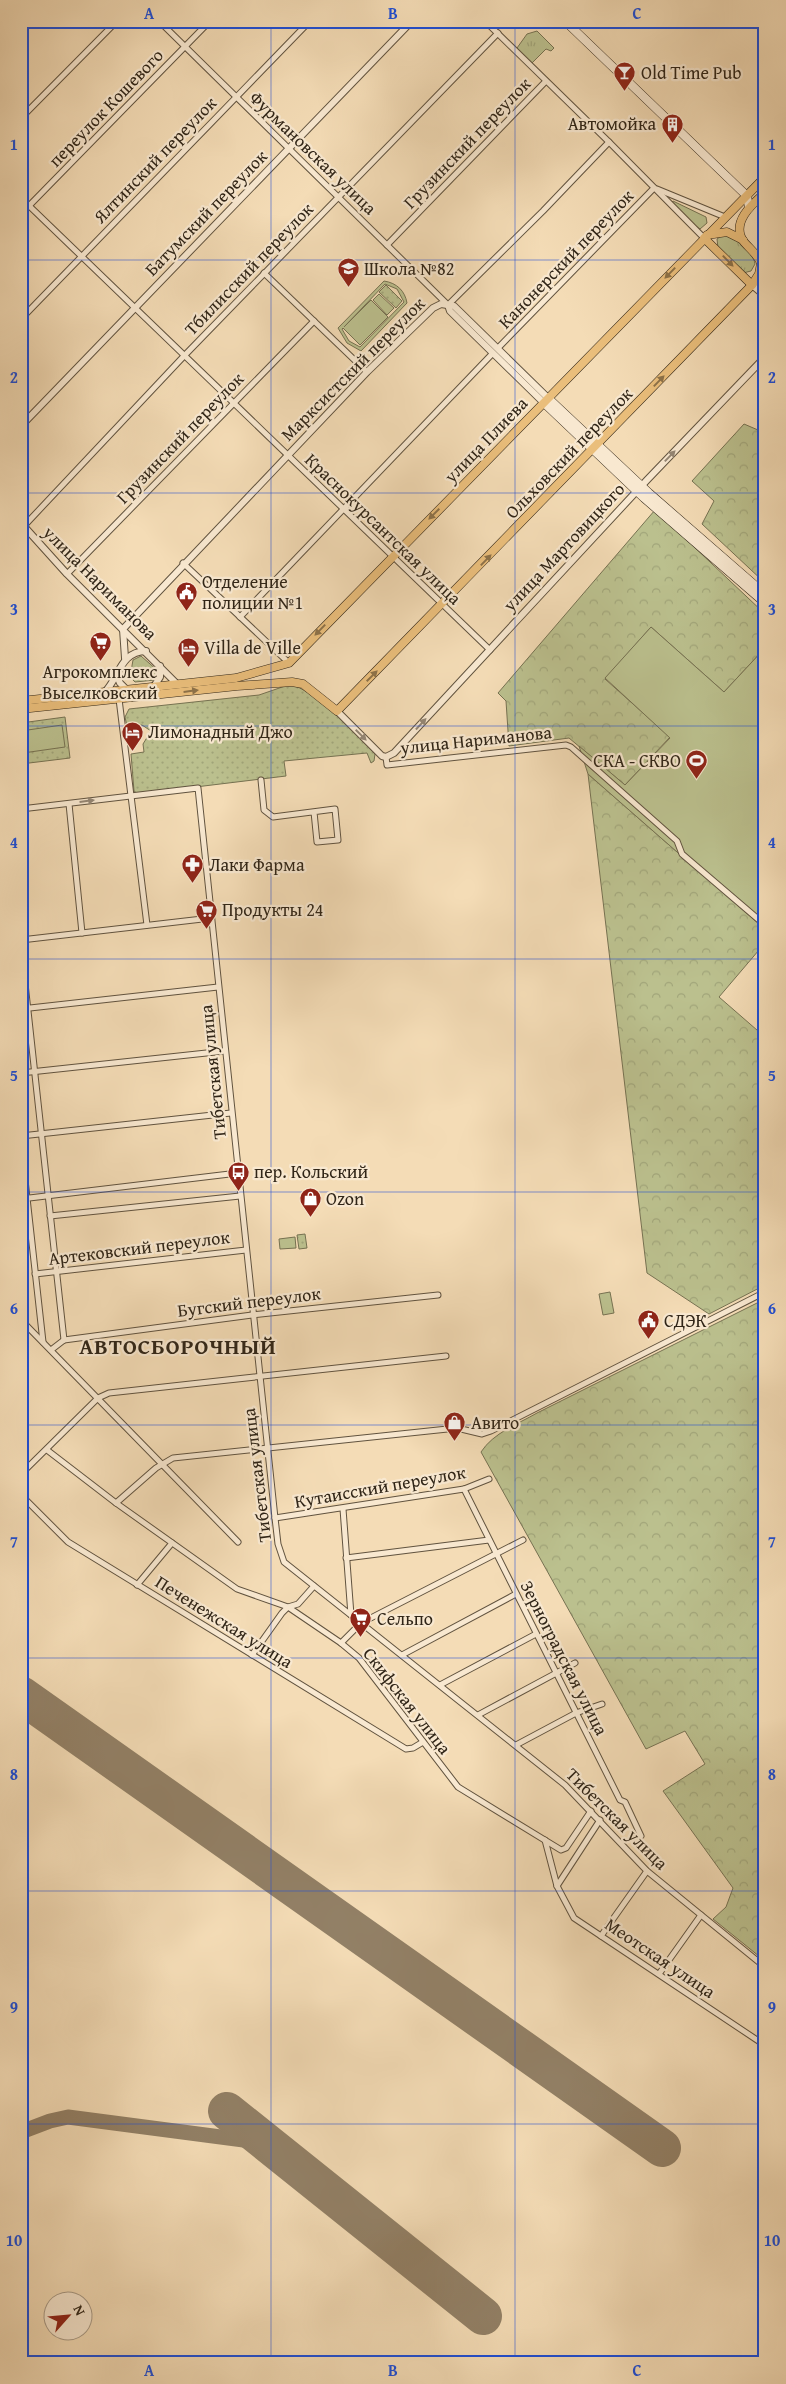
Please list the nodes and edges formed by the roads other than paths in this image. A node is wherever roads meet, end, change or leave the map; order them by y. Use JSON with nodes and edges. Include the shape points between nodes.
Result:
{"nodes":[{"id":1,"x":117,"y":21,"type":"edge"},
{"id":2,"x":158,"y":21,"type":"edge"},
{"id":3,"x":210,"y":21,"type":"edge"},
{"id":4,"x":310,"y":21,"type":"edge"},
{"id":5,"x":412,"y":21,"type":"edge"},
{"id":6,"x":485,"y":21,"type":"edge"},
{"id":7,"x":564,"y":21,"type":"edge"},
{"id":8,"x":498,"y":33,"type":"junction"},
{"id":9,"x":184,"y":47,"type":"junction"},
{"id":10,"x":546,"y":81,"type":"junction"},
{"id":11,"x":235,"y":97,"type":"junction"},
{"id":12,"x":21,"y":118,"type":"edge"},
{"id":13,"x":609,"y":142,"type":"junction"},
{"id":14,"x":288,"y":150,"type":"junction"},
{"id":15,"x":765,"y":177,"type":"edge"},
{"id":16,"x":654,"y":188,"type":"junction"},
{"id":17,"x":765,"y":193,"type":"edge"},
{"id":18,"x":746,"y":196,"type":"junction"},
{"id":19,"x":21,"y":198,"type":"edge"},
{"id":20,"x":337,"y":198,"type":"junction"},
{"id":21,"x":30,"y":206,"type":"junction"},
{"id":22,"x":748,"y":208,"type":"junction"},
{"id":23,"x":21,"y":214,"type":"edge"},
{"id":24,"x":725,"y":217,"type":"junction"},
{"id":25,"x":705,"y":236,"type":"junction"},
{"id":26,"x":743,"y":240,"type":"junction"},
{"id":27,"x":387,"y":245,"type":"junction"},
{"id":28,"x":82,"y":258,"type":"junction"},
{"id":29,"x":264,"y":273,"type":"junction"},
{"id":30,"x":752,"y":284,"type":"junction"},
{"id":31,"x":765,"y":296,"type":"edge"},
{"id":32,"x":448,"y":305,"type":"junction"},
{"id":33,"x":135,"y":308,"type":"junction"},
{"id":34,"x":21,"y":319,"type":"edge"},
{"id":35,"x":314,"y":321,"type":"junction"},
{"id":36,"x":495,"y":350,"type":"junction"},
{"id":37,"x":184,"y":356,"type":"junction"},
{"id":38,"x":765,"y":357,"type":"edge"},
{"id":39,"x":367,"y":372,"type":"junction"},
{"id":40,"x":546,"y":400,"type":"junction"},
{"id":41,"x":234,"y":403,"type":"junction"},
{"id":42,"x":21,"y":426,"type":"edge"},
{"id":43,"x":595,"y":448,"type":"junction"},
{"id":44,"x":287,"y":456,"type":"junction"},
{"id":45,"x":639,"y":489,"type":"junction"},
{"id":46,"x":343,"y":510,"type":"junction"},
{"id":47,"x":23,"y":525,"type":"edge"},
{"id":48,"x":392,"y":557,"type":"junction"},
{"id":49,"x":184,"y":563,"type":"junction"},
{"id":50,"x":67,"y":574,"type":"junction"},
{"id":51,"x":765,"y":594,"type":"edge"},
{"id":52,"x":765,"y":603,"type":"edge"},
{"id":53,"x":442,"y":605,"type":"junction"},
{"id":54,"x":240,"y":616,"type":"junction"},
{"id":55,"x":123,"y":629,"type":"junction"},
{"id":56,"x":490,"y":650,"type":"junction"},
{"id":57,"x":146,"y":651,"type":"junction"},
{"id":58,"x":125,"y":658,"type":"junction"},
{"id":59,"x":288,"y":663,"type":"junction"},
{"id":60,"x":159,"y":664,"type":"junction"},
{"id":61,"x":117,"y":676,"type":"junction"},
{"id":62,"x":178,"y":685,"type":"junction"},
{"id":63,"x":154,"y":687,"type":"junction"},
{"id":64,"x":105,"y":692,"type":"junction"},
{"id":65,"x":121,"y":693,"type":"junction"},
{"id":66,"x":138,"y":697,"type":"junction"},
{"id":67,"x":21,"y":701,"type":"edge"},
{"id":68,"x":21,"y":709,"type":"edge"},
{"id":69,"x":337,"y":711,"type":"junction"},
{"id":70,"x":386,"y":757,"type":"junction"},
{"id":71,"x":261,"y":780,"type":"dead end"},
{"id":72,"x":131,"y":796,"type":"junction"},
{"id":73,"x":69,"y":804,"type":"junction"},
{"id":74,"x":21,"y":809,"type":"edge"},
{"id":75,"x":314,"y":812,"type":"junction"},
{"id":76,"x":211,"y":918,"type":"junction"},
{"id":77,"x":146,"y":925,"type":"junction"},
{"id":78,"x":765,"y":925,"type":"edge"},
{"id":79,"x":82,"y":933,"type":"junction"},
{"id":80,"x":21,"y":940,"type":"edge"},
{"id":81,"x":21,"y":948,"type":"edge"},
{"id":82,"x":218,"y":987,"type":"junction"},
{"id":83,"x":28,"y":1008,"type":"junction"},
{"id":84,"x":21,"y":1009,"type":"edge"},
{"id":85,"x":225,"y":1051,"type":"junction"},
{"id":86,"x":34,"y":1072,"type":"junction"},
{"id":87,"x":21,"y":1073,"type":"edge"},
{"id":88,"x":232,"y":1113,"type":"junction"},
{"id":89,"x":41,"y":1135,"type":"junction"},
{"id":90,"x":21,"y":1136,"type":"edge"},
{"id":91,"x":21,"y":1144,"type":"edge"},
{"id":92,"x":238,"y":1173,"type":"junction"},
{"id":93,"x":48,"y":1195,"type":"junction"},
{"id":94,"x":240,"y":1196,"type":"junction"},
{"id":95,"x":24,"y":1199,"type":"edge"},
{"id":96,"x":50,"y":1216,"type":"junction"},
{"id":97,"x":246,"y":1250,"type":"junction"},
{"id":98,"x":56,"y":1271,"type":"junction"},
{"id":99,"x":35,"y":1274,"type":"junction"},
{"id":100,"x":765,"y":1292,"type":"edge"},
{"id":101,"x":438,"y":1295,"type":"dead end"},
{"id":102,"x":252,"y":1315,"type":"junction"},
{"id":103,"x":21,"y":1320,"type":"edge"},
{"id":104,"x":64,"y":1340,"type":"junction"},
{"id":105,"x":43,"y":1342,"type":"junction"},
{"id":106,"x":51,"y":1350,"type":"junction"},
{"id":107,"x":446,"y":1356,"type":"dead end"},
{"id":108,"x":259,"y":1378,"type":"junction"},
{"id":109,"x":98,"y":1398,"type":"junction"},
{"id":110,"x":47,"y":1450,"type":"junction"},
{"id":111,"x":268,"y":1450,"type":"junction"},
{"id":112,"x":162,"y":1463,"type":"junction"},
{"id":113,"x":21,"y":1474,"type":"edge"},
{"id":114,"x":489,"y":1479,"type":"dead end"},
{"id":115,"x":464,"y":1490,"type":"junction"},
{"id":116,"x":21,"y":1495,"type":"edge"},
{"id":117,"x":116,"y":1504,"type":"junction"},
{"id":118,"x":343,"y":1509,"type":"junction"},
{"id":119,"x":275,"y":1518,"type":"junction"},
{"id":120,"x":489,"y":1540,"type":"junction"},
{"id":121,"x":523,"y":1540,"type":"dead end"},
{"id":122,"x":238,"y":1542,"type":"dead end"},
{"id":123,"x":172,"y":1543,"type":"junction"},
{"id":124,"x":496,"y":1553,"type":"junction"},
{"id":125,"x":346,"y":1558,"type":"junction"},
{"id":126,"x":137,"y":1585,"type":"junction"},
{"id":127,"x":314,"y":1586,"type":"junction"},
{"id":128,"x":516,"y":1594,"type":"junction"},
{"id":129,"x":288,"y":1607,"type":"junction"},
{"id":130,"x":351,"y":1615,"type":"junction"},
{"id":131,"x":361,"y":1623,"type":"junction"},
{"id":132,"x":536,"y":1634,"type":"junction"},
{"id":133,"x":341,"y":1643,"type":"junction"},
{"id":134,"x":252,"y":1655,"type":"junction"},
{"id":135,"x":402,"y":1655,"type":"junction"},
{"id":136,"x":576,"y":1663,"type":"dead end"},
{"id":137,"x":556,"y":1674,"type":"junction"},
{"id":138,"x":440,"y":1686,"type":"junction"},
{"id":139,"x":602,"y":1704,"type":"dead end"},
{"id":140,"x":576,"y":1713,"type":"junction"},
{"id":141,"x":478,"y":1715,"type":"junction"},
{"id":142,"x":423,"y":1742,"type":"junction"},
{"id":143,"x":516,"y":1745,"type":"junction"},
{"id":144,"x":591,"y":1811,"type":"junction"},
{"id":145,"x":600,"y":1820,"type":"junction"},
{"id":146,"x":641,"y":1836,"type":"dead end"},
{"id":147,"x":545,"y":1840,"type":"junction"},
{"id":148,"x":647,"y":1871,"type":"junction"},
{"id":149,"x":557,"y":1886,"type":"junction"},
{"id":150,"x":701,"y":1915,"type":"junction"},
{"id":151,"x":600,"y":1936,"type":"junction"},
{"id":152,"x":765,"y":1967,"type":"edge"},
{"id":153,"x":659,"y":1974,"type":"junction"},
{"id":154,"x":760,"y":2042,"type":"dead end"}],
"edges":[{"from":1,"to":12,"type":"street"},
{"from":2,"to":9,"type":"street","name":"Фурмановская улица"},
{"from":3,"to":9,"type":"street","name":"переулок Кошевого"},
{"from":4,"to":11,"type":"street","name":"Ялтинский переулок"},
{"from":5,"to":14,"type":"street","name":"Батумский переулок"},
{"from":6,"to":8,"type":"street"},
{"from":7,"to":18,"type":"main road"},
{"from":8,"to":10,"type":"street"},
{"from":8,"to":20,"type":"street","name":"Тбилисский переулок"},
{"from":9,"to":11,"type":"street","name":"Фурмановская улица"},
{"from":9,"to":21,"type":"street","name":"переулок Кошевого"},
{"from":10,"to":13,"type":"street"},
{"from":10,"to":27,"type":"street","name":"Грузинский переулок"},
{"from":11,"to":14,"type":"street","name":"Фурмановская улица"},
{"from":11,"to":28,"type":"street","name":"Ялтинский переулок"},
{"from":13,"to":16,"type":"street"},
{"from":13,"to":32,"type":"street","name":"Марксистский переулок"},
{"from":14,"to":20,"type":"street","name":"Фурмановская улица"},
{"from":14,"to":33,"type":"street","name":"Батумский переулок"},
{"from":15,"to":18,"type":"main road","name":"улица Плиева"},
{"from":16,"to":24,"type":"street"},
{"from":16,"to":25,"type":"street"},
{"from":16,"to":36,"type":"street","name":"Канонерский переулок"},
{"from":17,"to":22,"type":"main road"},
{"from":18,"to":22,"type":"main road"},
{"from":18,"to":24,"type":"main road","name":"улица Плиева"},
{"from":19,"to":21,"type":"street","name":"Краснокурсантская улица"},
{"from":20,"to":27,"type":"street","name":"Фурмановская улица"},
{"from":20,"to":29,"type":"street","name":"Тбилисский переулок"},
{"from":21,"to":23,"type":"street","name":"переулок Кошевого"},
{"from":21,"to":28,"type":"street","name":"Краснокурсантская улица"},
{"from":22,"to":26,"type":"main road","via":[[741,222]]},
{"from":24,"to":25,"type":"main road","name":"улица Плиева"},
{"from":25,"to":26,"type":"main road","via":[[727,232]]},
{"from":25,"to":30,"type":"main road","one_way":true},
{"from":25,"to":40,"type":"main road","name":"улица Плиева","one_way":true},
{"from":26,"to":30,"type":"main road","name":"Ольховский переулок","via":[[761,263]]},
{"from":27,"to":32,"type":"street","name":"Фурмановская улица"},
{"from":28,"to":33,"type":"street","name":"Краснокурсантская улица"},
{"from":28,"to":34,"type":"street","name":"Ялтинский переулок"},
{"from":29,"to":35,"type":"street"},
{"from":29,"to":37,"type":"street","name":"Тбилисский переулок"},
{"from":30,"to":31,"type":"street"},
{"from":43,"to":30,"type":"main road","name":"Ольховский переулок","one_way":true},
{"from":32,"to":36,"type":"street","name":"Фурмановская улица","via":[[454,306]]},
{"from":32,"to":39,"type":"street","name":"Марксистский переулок","via":[[433,308]]},
{"from":33,"to":37,"type":"street","name":"Краснокурсантская улица"},
{"from":33,"to":42,"type":"street","name":"Батумский переулок"},
{"from":35,"to":39,"type":"street"},
{"from":35,"to":41,"type":"street","name":"Грузинский переулок"},
{"from":36,"to":40,"type":"street","name":"Фурмановская улица"},
{"from":36,"to":46,"type":"street","name":"Канонерский переулок"},
{"from":37,"to":41,"type":"street","name":"Краснокурсантская улица"},
{"from":37,"to":47,"type":"street","name":"Тбилисский переулок"},
{"from":45,"to":38,"type":"street","name":"улица Мартовицкого","one_way":true},
{"from":39,"to":44,"type":"street","name":"Марксистский переулок"},
{"from":40,"to":43,"type":"main road","name":"Фурмановская улица"},
{"from":40,"to":48,"type":"main road","name":"улица Плиева","one_way":true},
{"from":41,"to":44,"type":"street","name":"Краснокурсантская улица"},
{"from":41,"to":50,"type":"street","name":"Грузинский переулок"},
{"from":43,"to":45,"type":"main road","name":"Фурмановская улица"},
{"from":53,"to":43,"type":"main road","name":"Ольховский переулок","one_way":true},
{"from":44,"to":46,"type":"street","name":"Краснокурсантская улица"},
{"from":44,"to":49,"type":"street","name":"Марксистский переулок"},
{"from":45,"to":51,"type":"main road","name":"Фурмановская улица"},
{"from":45,"to":52,"type":"main road","name":"Фурмановская улица"},
{"from":45,"to":56,"type":"street","name":"улица Мартовицкого"},
{"from":46,"to":48,"type":"street","name":"Краснокурсантская улица"},
{"from":46,"to":54,"type":"street","name":"Канонерский переулок"},
{"from":47,"to":50,"type":"street","name":"улица Нариманова"},
{"from":48,"to":53,"type":"street","name":"Краснокурсантская улица"},
{"from":48,"to":59,"type":"main road","name":"улица Плиева","one_way":true},
{"from":49,"to":54,"type":"street"},
{"from":49,"to":55,"type":"street","name":"Марксистский переулок"},
{"from":50,"to":55,"type":"street","name":"улица Нариманова"},
{"from":53,"to":56,"type":"street","name":"Краснокурсантская улица"},
{"from":69,"to":53,"type":"main road","name":"Ольховский переулок","one_way":true},
{"from":54,"to":59,"type":"street"},
{"from":55,"to":57,"type":"street","name":"улица Нариманова"},
{"from":55,"to":58,"type":"street"},
{"from":70,"to":56,"type":"street","name":"улица Мартовицкого","one_way":true,"via":[[394,754]]},
{"from":57,"to":58,"type":"street","via":[[135,652]]},
{"from":57,"to":60,"type":"street","name":"улица Нариманова"},
{"from":58,"to":61,"type":"street"},
{"from":59,"to":62,"type":"main road","via":[[252,675]]},
{"from":60,"to":62,"type":"street","name":"улица Нариманова"},
{"from":60,"to":63,"type":"street","via":[[160,677]]},
{"from":61,"to":64,"type":"street"},
{"from":61,"to":65,"type":"street"},
{"from":62,"to":63,"type":"main road"},
{"from":63,"to":65,"type":"main road"},
{"from":63,"to":66,"type":"street"},
{"from":64,"to":65,"type":"main road"},
{"from":64,"to":67,"type":"main road"},
{"from":65,"to":66,"type":"main road"},
{"from":65,"to":68,"type":"main road"},
{"from":65,"to":72,"type":"street"},
{"from":66,"to":69,"type":"main road","name":"улица Нариманова","one_way":true,"via":[[279,682],[303,684]]},
{"from":69,"to":70,"type":"street","name":"улица Нариманова","one_way":true},
{"from":70,"to":78,"type":"street","name":"улица Нариманова","via":[[387,765],[529,748],[571,747],[677,841],[682,854]]},
{"from":71,"to":75,"type":"street","via":[[264,810],[274,817]]},
{"from":73,"to":72,"type":"street","one_way":true},
{"from":72,"to":76,"type":"street","name":"Тибетская улица","via":[[198,788]]},
{"from":72,"to":77,"type":"street"},
{"from":73,"to":74,"type":"street"},
{"from":73,"to":79,"type":"street"},
{"from":75,"to":75,"type":"street","via":[[335,809],[338,840],[317,842]]},
{"from":76,"to":77,"type":"street"},
{"from":76,"to":82,"type":"street","name":"Тибетская улица"},
{"from":77,"to":79,"type":"street"},
{"from":79,"to":80,"type":"street"},
{"from":81,"to":83,"type":"street"},
{"from":82,"to":83,"type":"street"},
{"from":82,"to":85,"type":"street","name":"Тибетская улица"},
{"from":83,"to":84,"type":"street"},
{"from":83,"to":86,"type":"street"},
{"from":85,"to":86,"type":"street"},
{"from":85,"to":88,"type":"street","name":"Тибетская улица"},
{"from":86,"to":87,"type":"street"},
{"from":86,"to":89,"type":"street"},
{"from":88,"to":89,"type":"street"},
{"from":88,"to":92,"type":"street","name":"Тибетская улица"},
{"from":89,"to":90,"type":"street"},
{"from":89,"to":93,"type":"street"},
{"from":91,"to":95,"type":"street"},
{"from":92,"to":93,"type":"street"},
{"from":92,"to":94,"type":"street","name":"Тибетская улица"},
{"from":93,"to":95,"type":"street"},
{"from":93,"to":96,"type":"street"},
{"from":94,"to":96,"type":"street"},
{"from":94,"to":97,"type":"street","name":"Тибетская улица"},
{"from":95,"to":99,"type":"street"},
{"from":96,"to":98,"type":"street"},
{"from":97,"to":98,"type":"street","name":"Артековский переулок"},
{"from":97,"to":102,"type":"street","name":"Тибетская улица"},
{"from":98,"to":99,"type":"street","name":"Артековский переулок"},
{"from":98,"to":104,"type":"street"},
{"from":99,"to":105,"type":"street"},
{"from":100,"to":111,"type":"street","via":[[482,1434],[457,1428]]},
{"from":101,"to":102,"type":"street","name":"Бугский переулок"},
{"from":102,"to":104,"type":"street","name":"Бугский переулок"},
{"from":102,"to":108,"type":"street","name":"Тибетская улица"},
{"from":103,"to":105,"type":"street"},
{"from":104,"to":106,"type":"street"},
{"from":105,"to":106,"type":"street"},
{"from":106,"to":109,"type":"street"},
{"from":107,"to":108,"type":"street"},
{"from":108,"to":109,"type":"street","via":[[109,1393]]},
{"from":108,"to":111,"type":"street","name":"Тибетская улица"},
{"from":109,"to":110,"type":"street"},
{"from":109,"to":112,"type":"street"},
{"from":110,"to":113,"type":"street"},
{"from":110,"to":117,"type":"street","name":"Скифская улица"},
{"from":111,"to":112,"type":"street","via":[[173,1458]]},
{"from":111,"to":119,"type":"street","name":"Тибетская улица"},
{"from":112,"to":117,"type":"street"},
{"from":112,"to":122,"type":"street"},
{"from":114,"to":115,"type":"street","name":"Кутаисский переулок"},
{"from":115,"to":118,"type":"street","name":"Кутаисский переулок"},
{"from":115,"to":120,"type":"street","name":"Зерноградская улица"},
{"from":116,"to":126,"type":"street","name":"Печенежская улица","via":[[68,1542]]},
{"from":117,"to":123,"type":"street","name":"Скифская улица"},
{"from":118,"to":119,"type":"street","name":"Кутаисский переулок"},
{"from":118,"to":125,"type":"street"},
{"from":119,"to":127,"type":"street","name":"Тибетская улица","via":[[284,1562]]},
{"from":120,"to":124,"type":"street","name":"Зерноградская улица"},
{"from":120,"to":125,"type":"street"},
{"from":121,"to":124,"type":"street"},
{"from":123,"to":126,"type":"street"},
{"from":123,"to":129,"type":"street","name":"Скифская улица","via":[[237,1589]]},
{"from":124,"to":128,"type":"street","name":"Зерноградская улица"},
{"from":124,"to":131,"type":"street"},
{"from":125,"to":130,"type":"street"},
{"from":126,"to":134,"type":"street","name":"Печенежская улица"},
{"from":127,"to":129,"type":"street","via":[[298,1604]]},
{"from":127,"to":130,"type":"street","name":"Тибетская улица"},
{"from":128,"to":132,"type":"street","name":"Зерноградская улица"},
{"from":128,"to":135,"type":"street"},
{"from":129,"to":133,"type":"street","name":"Скифская улица"},
{"from":129,"to":134,"type":"street"},
{"from":130,"to":131,"type":"street","name":"Тибетская улица"},
{"from":131,"to":133,"type":"street"},
{"from":131,"to":135,"type":"street","name":"Тибетская улица"},
{"from":132,"to":137,"type":"street","name":"Зерноградская улица"},
{"from":132,"to":138,"type":"street"},
{"from":133,"to":142,"type":"street","name":"Скифская улица","via":[[359,1658]]},
{"from":134,"to":142,"type":"street","name":"Печенежская улица","via":[[406,1749]]},
{"from":135,"to":138,"type":"street","name":"Тибетская улица"},
{"from":136,"to":137,"type":"street"},
{"from":137,"to":140,"type":"street","name":"Зерноградская улица"},
{"from":137,"to":141,"type":"street"},
{"from":138,"to":141,"type":"street","name":"Тибетская улица"},
{"from":139,"to":140,"type":"street"},
{"from":140,"to":143,"type":"street"},
{"from":140,"to":146,"type":"street","name":"Зерноградская улица"},
{"from":141,"to":143,"type":"street","name":"Тибетская улица"},
{"from":142,"to":147,"type":"street","name":"Скифская улица","via":[[458,1787]]},
{"from":143,"to":144,"type":"street","name":"Тибетская улица","via":[[565,1784]]},
{"from":144,"to":145,"type":"street","name":"Тибетская улица"},
{"from":144,"to":147,"type":"street","name":"Скифская улица","via":[[566,1848],[561,1850]]},
{"from":145,"to":148,"type":"street","name":"Тибетская улица"},
{"from":145,"to":149,"type":"street"},
{"from":147,"to":149,"type":"street","name":"Меотская улица"},
{"from":148,"to":150,"type":"street","name":"Тибетская улица"},
{"from":148,"to":151,"type":"street"},
{"from":149,"to":151,"type":"street","name":"Меотская улица","via":[[574,1918]]},
{"from":150,"to":152,"type":"street","name":"Тибетская улица"},
{"from":150,"to":153,"type":"street"},
{"from":151,"to":153,"type":"street","name":"Меотская улица"},
{"from":153,"to":154,"type":"street","name":"Меотская улица"}]}
